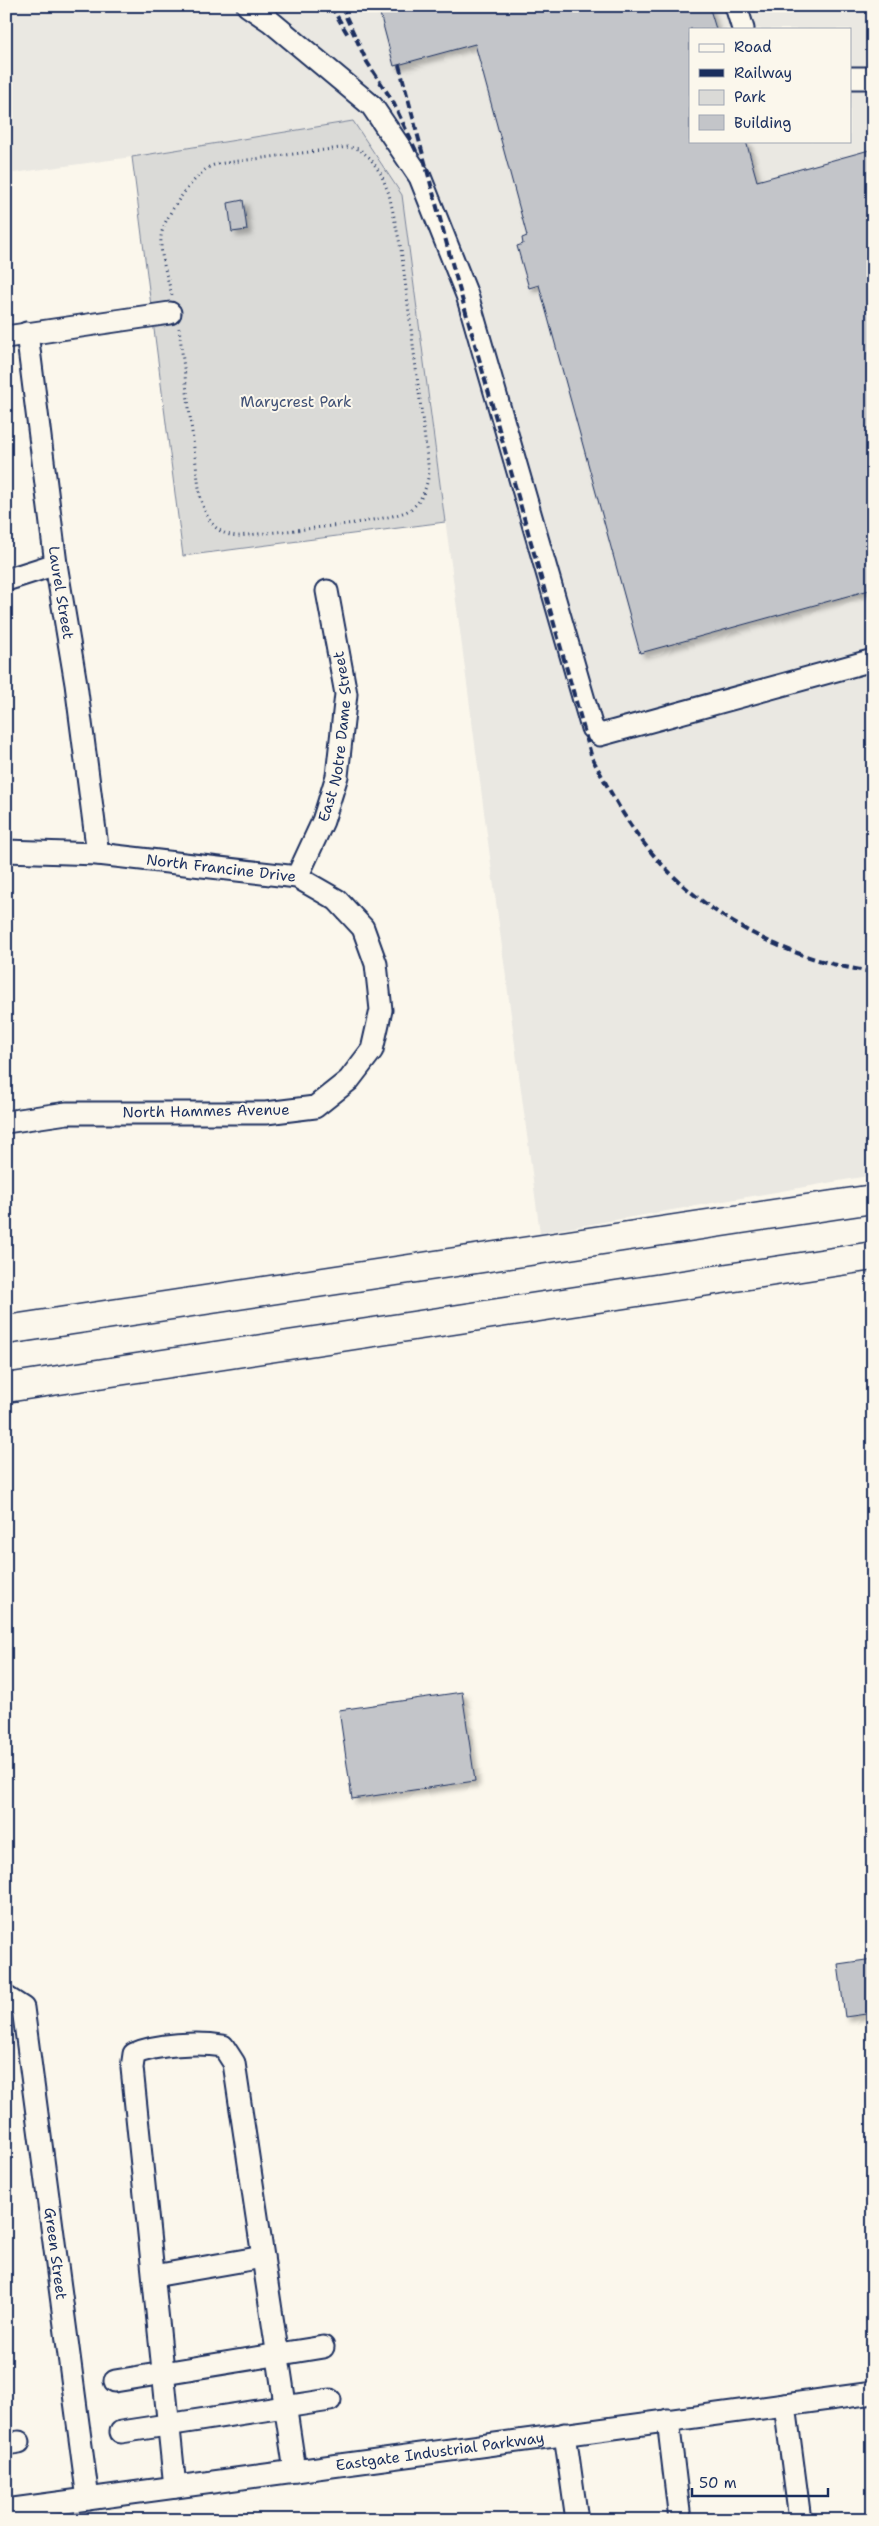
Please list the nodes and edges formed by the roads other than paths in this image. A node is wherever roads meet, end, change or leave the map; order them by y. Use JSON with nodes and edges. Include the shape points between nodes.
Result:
{"nodes":[{"id":1,"x":248,"y":6,"type":"edge"},
{"id":2,"x":736,"y":6,"type":"edge"},
{"id":3,"x":743,"y":28,"type":"edge"},
{"id":4,"x":852,"y":78,"type":"edge"},
{"id":5,"x":873,"y":78,"type":"edge"},
{"id":6,"x":173,"y":313,"type":"road end"},
{"id":7,"x":27,"y":333,"type":"junction"},
{"id":8,"x":6,"y":337,"type":"edge"},
{"id":9,"x":56,"y":564,"type":"junction"},
{"id":10,"x":6,"y":580,"type":"edge"},
{"id":11,"x":327,"y":591,"type":"dead end"},
{"id":12,"x":873,"y":660,"type":"edge"},
{"id":13,"x":6,"y":851,"type":"edge"},
{"id":14,"x":98,"y":854,"type":"junction"},
{"id":15,"x":297,"y":877,"type":"junction"},
{"id":16,"x":381,"y":1010,"type":"joint"},
{"id":17,"x":6,"y":1122,"type":"edge"},
{"id":18,"x":873,"y":1199,"type":"edge"},
{"id":19,"x":873,"y":1256,"type":"edge"},
{"id":20,"x":6,"y":1330,"type":"edge"},
{"id":21,"x":6,"y":1388,"type":"edge"},
{"id":22,"x":14,"y":2002,"type":"edge"},
{"id":23,"x":263,"y":2257,"type":"junction"},
{"id":24,"x":154,"y":2276,"type":"junction"},
{"id":25,"x":323,"y":2347,"type":"dead end"},
{"id":26,"x":278,"y":2356,"type":"junction"},
{"id":27,"x":164,"y":2374,"type":"junction"},
{"id":28,"x":115,"y":2381,"type":"dead end"},
{"id":29,"x":873,"y":2393,"type":"edge"},
{"id":30,"x":330,"y":2400,"type":"dead end"},
{"id":31,"x":786,"y":2405,"type":"junction"},
{"id":32,"x":285,"y":2407,"type":"junction"},
{"id":33,"x":668,"y":2420,"type":"junction"},
{"id":34,"x":168,"y":2424,"type":"junction"},
{"id":35,"x":121,"y":2432,"type":"dead end"},
{"id":36,"x":565,"y":2434,"type":"junction"},
{"id":37,"x":295,"y":2471,"type":"junction"},
{"id":38,"x":175,"y":2487,"type":"junction"},
{"id":39,"x":88,"y":2499,"type":"junction"},
{"id":40,"x":6,"y":2510,"type":"edge"},
{"id":41,"x":577,"y":2520,"type":"edge"},
{"id":42,"x":680,"y":2520,"type":"edge"},
{"id":43,"x":800,"y":2520,"type":"edge"}],
"edges":[{"from":1,"to":12,"type":"street","via":[[372,106],[420,177],[467,295],[592,728],[600,735]]},
{"from":2,"to":3,"type":"street"},
{"from":4,"to":5,"type":"street"},
{"from":6,"to":7,"type":"street"},
{"from":7,"to":8,"type":"street"},
{"from":7,"to":9,"type":"street","name":"Laurel Street"},
{"from":9,"to":10,"type":"street"},
{"from":9,"to":14,"type":"street","name":"Laurel Street","via":[[76,684]]},
{"from":11,"to":15,"type":"street","name":"East Notre Dame Street","via":[[346,694],[338,767],[324,821]]},
{"from":13,"to":14,"type":"street","name":"North Francine Drive"},
{"from":14,"to":15,"type":"street","name":"North Francine Drive"},
{"from":15,"to":16,"type":"street","name":"North Francine Drive","via":[[337,900],[363,928],[376,964]]},
{"from":16,"to":17,"type":"street","name":"North Hammes Avenue","via":[[372,1050],[350,1080],[315,1107],[266,1113],[67,1113]]},
{"from":18,"to":20,"type":"highway"},
{"from":19,"to":21,"type":"highway"},
{"from":22,"to":39,"type":"street","name":"Green Street"},
{"from":23,"to":24,"type":"street"},
{"from":23,"to":24,"type":"street","via":[[234,2063],[222,2046],[208,2044],[144,2050],[134,2054],[132,2068]]},
{"from":23,"to":26,"type":"street"},
{"from":24,"to":27,"type":"street"},
{"from":25,"to":26,"type":"street"},
{"from":26,"to":27,"type":"street"},
{"from":26,"to":32,"type":"street"},
{"from":27,"to":28,"type":"street"},
{"from":27,"to":34,"type":"street"},
{"from":29,"to":31,"type":"street","name":"Eastgate Industrial Parkway"},
{"from":30,"to":32,"type":"street"},
{"from":31,"to":33,"type":"street","name":"Eastgate Industrial Parkway"},
{"from":31,"to":43,"type":"street"},
{"from":32,"to":34,"type":"street"},
{"from":32,"to":37,"type":"street"},
{"from":33,"to":36,"type":"street","name":"Eastgate Industrial Parkway"},
{"from":33,"to":42,"type":"street"},
{"from":34,"to":35,"type":"street"},
{"from":34,"to":38,"type":"street"},
{"from":36,"to":37,"type":"street","name":"Eastgate Industrial Parkway"},
{"from":36,"to":41,"type":"street"},
{"from":37,"to":38,"type":"street","name":"Eastgate Industrial Parkway"},
{"from":38,"to":39,"type":"street","name":"Eastgate Industrial Parkway"},
{"from":39,"to":40,"type":"street","name":"Eastgate Industrial Parkway"}]}
